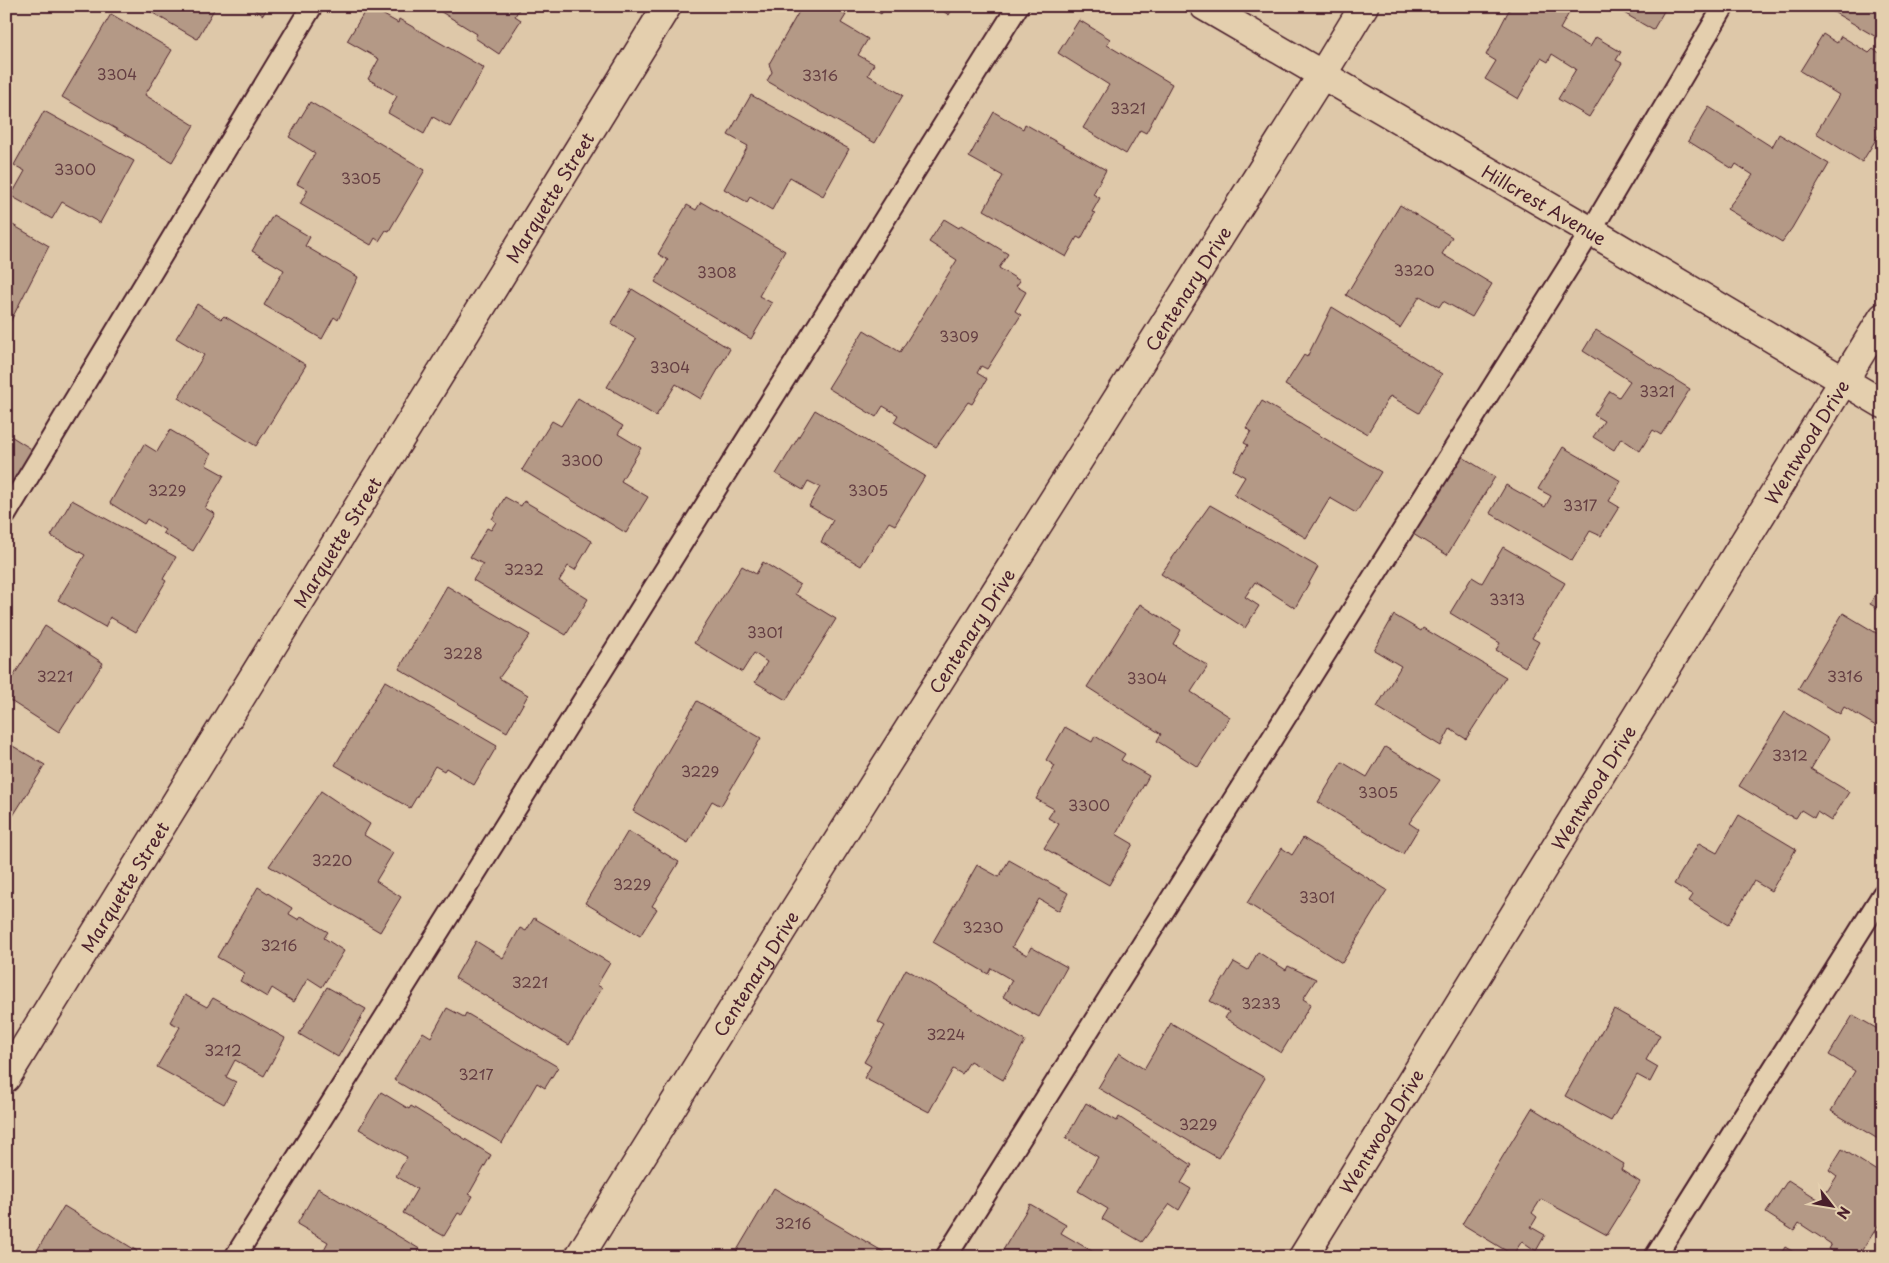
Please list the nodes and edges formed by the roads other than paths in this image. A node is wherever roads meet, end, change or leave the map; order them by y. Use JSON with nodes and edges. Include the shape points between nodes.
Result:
{"nodes":[{"id":1,"x":312,"y":6,"type":"edge"},
{"id":2,"x":667,"y":6,"type":"edge"},
{"id":3,"x":1018,"y":6,"type":"edge"},
{"id":4,"x":1204,"y":6,"type":"edge"},
{"id":5,"x":1364,"y":6,"type":"edge"},
{"id":6,"x":1724,"y":6,"type":"edge"},
{"id":7,"x":1322,"y":75,"type":"junction"},
{"id":8,"x":1591,"y":231,"type":"junction"},
{"id":9,"x":1883,"y":317,"type":"edge"},
{"id":10,"x":1845,"y":381,"type":"junction"},
{"id":11,"x":1883,"y":404,"type":"edge"},
{"id":12,"x":6,"y":514,"type":"edge"},
{"id":13,"x":1883,"y":894,"type":"edge"},
{"id":14,"x":6,"y":1078,"type":"edge"},
{"id":15,"x":235,"y":1257,"type":"edge"},
{"id":16,"x":579,"y":1257,"type":"edge"},
{"id":17,"x":946,"y":1257,"type":"edge"},
{"id":18,"x":1303,"y":1257,"type":"edge"},
{"id":19,"x":1655,"y":1257,"type":"edge"}],
"edges":[{"from":1,"to":12,"type":"lane"},
{"from":2,"to":14,"type":"street","name":"Marquette Street"},
{"from":3,"to":15,"type":"lane"},
{"from":4,"to":7,"type":"street","name":"Hillcrest Avenue"},
{"from":5,"to":7,"type":"street","name":"Centenary Drive"},
{"from":6,"to":8,"type":"lane"},
{"from":7,"to":8,"type":"street","name":"Hillcrest Avenue"},
{"from":7,"to":16,"type":"street","name":"Centenary Drive"},
{"from":8,"to":10,"type":"street","name":"Hillcrest Avenue"},
{"from":8,"to":17,"type":"lane"},
{"from":9,"to":10,"type":"street","name":"Wentwood Drive"},
{"from":10,"to":11,"type":"street","name":"Hillcrest Avenue"},
{"from":10,"to":18,"type":"street","name":"Wentwood Drive"},
{"from":13,"to":19,"type":"lane"}]}
